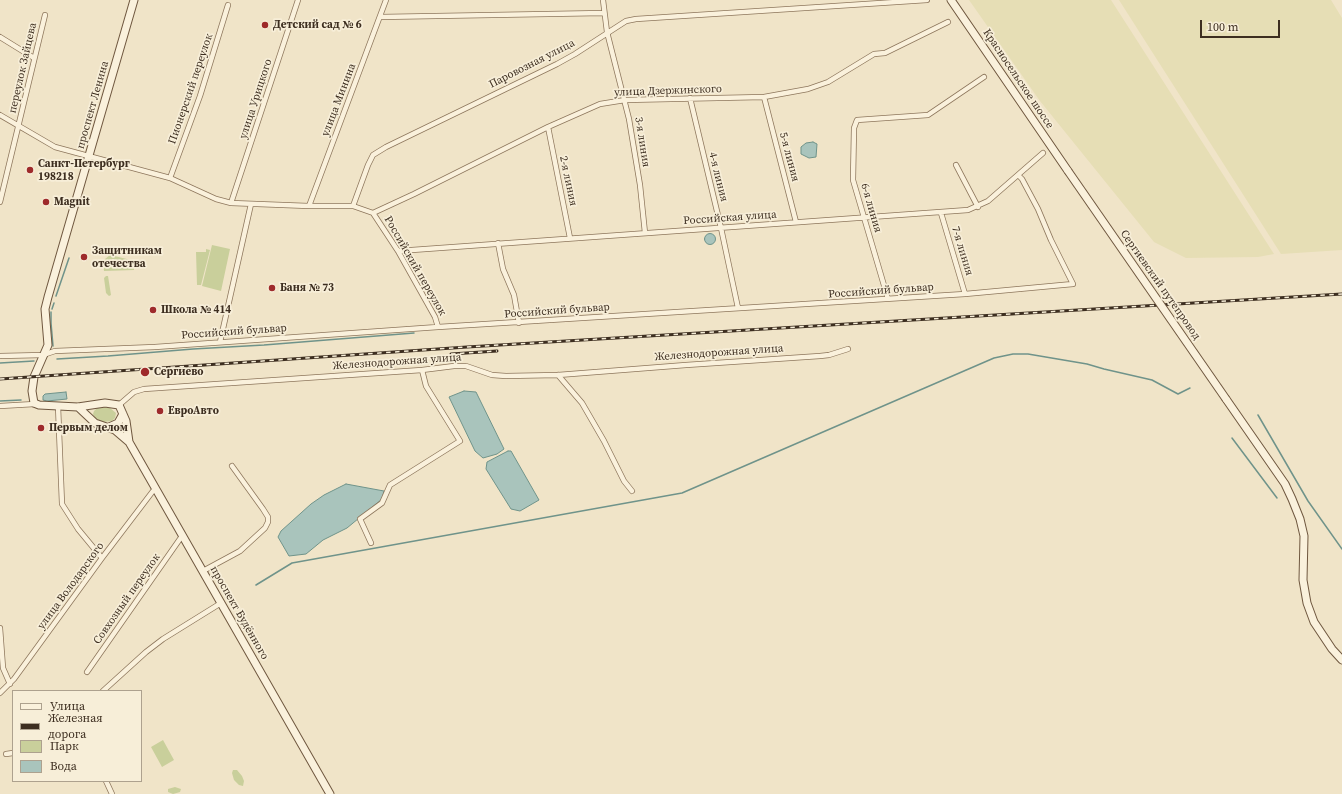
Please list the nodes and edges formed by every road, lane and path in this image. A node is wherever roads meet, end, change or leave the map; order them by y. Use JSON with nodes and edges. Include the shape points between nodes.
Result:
{"nodes":[{"id":1,"x":134,"y":0,"type":"edge"},
{"id":2,"x":298,"y":0,"type":"edge"},
{"id":3,"x":386,"y":0,"type":"edge"},
{"id":4,"x":603,"y":0,"type":"edge"},
{"id":5,"x":927,"y":0,"type":"edge"},
{"id":6,"x":951,"y":0,"type":"edge"},
{"id":7,"x":228,"y":5,"type":"dead end"},
{"id":8,"x":604,"y":13,"type":"junction"},
{"id":9,"x":45,"y":15,"type":"dead end"},
{"id":10,"x":380,"y":17,"type":"junction"},
{"id":11,"x":948,"y":22,"type":"dead end"},
{"id":12,"x":607,"y":32,"type":"junction"},
{"id":13,"x":0,"y":37,"type":"edge"},
{"id":14,"x":34,"y":58,"type":"junction"},
{"id":15,"x":984,"y":77,"type":"dead end"},
{"id":16,"x":764,"y":97,"type":"junction"},
{"id":17,"x":690,"y":98,"type":"junction"},
{"id":18,"x":625,"y":100,"type":"junction"},
{"id":19,"x":0,"y":115,"type":"edge"},
{"id":20,"x":19,"y":126,"type":"junction"},
{"id":21,"x":548,"y":128,"type":"junction"},
{"id":22,"x":1043,"y":153,"type":"dead end"},
{"id":23,"x":89,"y":156,"type":"junction"},
{"id":24,"x":956,"y":165,"type":"dead end"},
{"id":25,"x":1068,"y":171,"type":"joint"},
{"id":26,"x":1018,"y":175,"type":"junction"},
{"id":27,"x":170,"y":178,"type":"junction"},
{"id":28,"x":0,"y":202,"type":"edge"},
{"id":29,"x":231,"y":203,"type":"junction"},
{"id":30,"x":251,"y":204,"type":"junction"},
{"id":31,"x":309,"y":206,"type":"junction"},
{"id":32,"x":353,"y":206,"type":"junction"},
{"id":33,"x":978,"y":207,"type":"junction"},
{"id":34,"x":373,"y":213,"type":"junction"},
{"id":35,"x":941,"y":213,"type":"junction"},
{"id":36,"x":864,"y":217,"type":"junction"},
{"id":37,"x":796,"y":222,"type":"junction"},
{"id":38,"x":721,"y":228,"type":"junction"},
{"id":39,"x":645,"y":233,"type":"junction"},
{"id":40,"x":570,"y":238,"type":"junction"},
{"id":41,"x":498,"y":243,"type":"junction"},
{"id":42,"x":398,"y":250,"type":"junction"},
{"id":43,"x":965,"y":294,"type":"junction"},
{"id":44,"x":888,"y":299,"type":"junction"},
{"id":45,"x":738,"y":308,"type":"junction"},
{"id":46,"x":519,"y":323,"type":"junction"},
{"id":47,"x":438,"y":327,"type":"junction"},
{"id":48,"x":220,"y":342,"type":"junction"},
{"id":49,"x":848,"y":349,"type":"dead end"},
{"id":50,"x":43,"y":355,"type":"junction"},
{"id":51,"x":0,"y":356,"type":"edge"},
{"id":52,"x":422,"y":370,"type":"junction"},
{"id":53,"x":558,"y":375,"type":"junction"},
{"id":54,"x":96,"y":404,"type":"junction"},
{"id":55,"x":37,"y":405,"type":"junction"},
{"id":56,"x":118,"y":405,"type":"junction"},
{"id":57,"x":0,"y":406,"type":"edge"},
{"id":58,"x":58,"y":406,"type":"junction"},
{"id":59,"x":78,"y":407,"type":"junction"},
{"id":60,"x":123,"y":414,"type":"junction"},
{"id":61,"x":91,"y":418,"type":"junction"},
{"id":62,"x":109,"y":427,"type":"junction"},
{"id":63,"x":129,"y":442,"type":"junction"},
{"id":64,"x":232,"y":466,"type":"dead end"},
{"id":65,"x":156,"y":489,"type":"junction"},
{"id":66,"x":632,"y":491,"type":"dead end"},
{"id":67,"x":182,"y":536,"type":"junction"},
{"id":68,"x":371,"y":543,"type":"dead end"},
{"id":69,"x":102,"y":558,"type":"junction"},
{"id":70,"x":203,"y":571,"type":"junction"},
{"id":71,"x":220,"y":603,"type":"junction"},
{"id":72,"x":0,"y":628,"type":"edge"},
{"id":73,"x":1342,"y":660,"type":"edge"},
{"id":74,"x":87,"y":672,"type":"dead end"},
{"id":75,"x":10,"y":684,"type":"junction"},
{"id":76,"x":104,"y":690,"type":"edge"},
{"id":77,"x":0,"y":693,"type":"edge"},
{"id":78,"x":12,"y":753,"type":"edge"},
{"id":79,"x":6,"y":754,"type":"dead end"},
{"id":80,"x":106,"y":782,"type":"edge"},
{"id":81,"x":112,"y":794,"type":"edge"},
{"id":82,"x":330,"y":794,"type":"edge"}],
"edges":[{"from":1,"to":23,"type":"street","name":"проспект Ленина"},
{"from":2,"to":29,"type":"street","name":"улица Урицкого"},
{"from":3,"to":10,"type":"street","name":"улица Минина"},
{"from":4,"to":8,"type":"street","name":"3-я линия"},
{"from":5,"to":12,"type":"street","name":"Паровозная улица","via":[[636,19],[626,21]]},
{"from":6,"to":25,"type":"street","name":"Красносельское шоссе"},
{"from":7,"to":27,"type":"street","name":"Пионерский переулок","via":[[200,96]]},
{"from":8,"to":10,"type":"street"},
{"from":8,"to":12,"type":"street","name":"3-я линия"},
{"from":9,"to":14,"type":"street","name":"переулок Зайцева"},
{"from":10,"to":31,"type":"street","name":"улица Минина"},
{"from":11,"to":16,"type":"street","name":"улица Дзержинского","via":[[885,53],[874,54],[828,82],[808,89]]},
{"from":12,"to":18,"type":"street","name":"3-я линия"},
{"from":12,"to":32,"type":"street","name":"Паровозная улица","via":[[557,64],[373,155]]},
{"from":13,"to":14,"type":"street"},
{"from":14,"to":20,"type":"street","name":"переулок Зайцева"},
{"from":15,"to":36,"type":"street","name":"6-я линия","via":[[928,115],[856,120],[854,180]]},
{"from":16,"to":17,"type":"street","name":"улица Дзержинского"},
{"from":16,"to":37,"type":"street","name":"5-я линия"},
{"from":17,"to":18,"type":"street","name":"улица Дзержинского"},
{"from":17,"to":38,"type":"street","name":"4-я линия"},
{"from":18,"to":21,"type":"street","name":"улица Дзержинского","via":[[600,104]]},
{"from":18,"to":39,"type":"street","name":"3-я линия","via":[[640,185]]},
{"from":19,"to":20,"type":"street","name":"Российский переулок"},
{"from":20,"to":23,"type":"street","name":"Российский переулок","via":[[55,147]]},
{"from":20,"to":28,"type":"street","name":"переулок Зайцева"},
{"from":21,"to":34,"type":"street","name":"улица Дзержинского"},
{"from":21,"to":40,"type":"street","name":"2-я линия"},
{"from":22,"to":26,"type":"street","name":"Российская улица"},
{"from":23,"to":27,"type":"street","name":"Российский переулок"},
{"from":23,"to":50,"type":"street","name":"проспект Ленина","via":[[45,309],[48,345]]},
{"from":24,"to":33,"type":"street"},
{"from":25,"to":73,"type":"street","name":"Сергиевский путепровод","bridge":true,"via":[[1285,484],[1300,519],[1304,536],[1303,580],[1309,612],[1332,649]]},
{"from":26,"to":33,"type":"street","name":"Российская улица"},
{"from":26,"to":43,"type":"street","name":"Российский бульвар","via":[[1035,203],[1073,284]]},
{"from":27,"to":29,"type":"street","name":"Российский переулок"},
{"from":29,"to":30,"type":"street","name":"Российский переулок"},
{"from":30,"to":31,"type":"street","name":"Российский переулок"},
{"from":30,"to":48,"type":"street"},
{"from":31,"to":32,"type":"street","name":"Российский переулок"},
{"from":32,"to":34,"type":"street","name":"Российский переулок"},
{"from":33,"to":35,"type":"street","name":"Российская улица"},
{"from":34,"to":42,"type":"street","name":"Российский переулок"},
{"from":35,"to":36,"type":"street","name":"Российская улица"},
{"from":35,"to":43,"type":"street","name":"7-я линия"},
{"from":36,"to":37,"type":"street","name":"Российская улица"},
{"from":36,"to":44,"type":"street","name":"6-я линия"},
{"from":37,"to":38,"type":"street","name":"Российская улица"},
{"from":38,"to":39,"type":"street","name":"Российская улица"},
{"from":38,"to":45,"type":"street","name":"4-я линия"},
{"from":39,"to":40,"type":"street","name":"Российская улица"},
{"from":40,"to":41,"type":"street","name":"Российская улица"},
{"from":41,"to":42,"type":"street","name":"Российская улица"},
{"from":41,"to":46,"type":"street","via":[[503,269],[514,295]]},
{"from":42,"to":47,"type":"street","name":"Российский переулок"},
{"from":43,"to":44,"type":"street","name":"Российский бульвар"},
{"from":44,"to":45,"type":"street","name":"Российский бульвар"},
{"from":45,"to":46,"type":"street","name":"Российский бульвар"},
{"from":46,"to":47,"type":"street","name":"Российский бульвар"},
{"from":47,"to":48,"type":"street","name":"Российский бульвар"},
{"from":48,"to":50,"type":"street","name":"Российский бульвар","via":[[55,351]]},
{"from":49,"to":53,"type":"street","name":"Железнодорожная улица","via":[[820,356]]},
{"from":50,"to":51,"type":"street","name":"Российский бульвар"},
{"from":50,"to":55,"type":"street","name":"проспект Ленина","via":[[33,385],[33,398]]},
{"from":52,"to":53,"type":"street","name":"Железнодорожная улица","via":[[466,366],[492,375]]},
{"from":52,"to":56,"type":"street","name":"Железнодорожная улица","via":[[144,389],[134,392]]},
{"from":52,"to":68,"type":"street","via":[[426,386],[460,440],[390,485],[382,504],[360,519]]},
{"from":53,"to":66,"type":"street","via":[[582,403],[624,481]]},
{"from":54,"to":56,"type":"street"},
{"from":54,"to":59,"type":"street"},
{"from":54,"to":61,"type":"street"},
{"from":55,"to":57,"type":"street"},
{"from":55,"to":58,"type":"street"},
{"from":56,"to":60,"type":"street"},
{"from":58,"to":59,"type":"street"},
{"from":58,"to":69,"type":"street","via":[[62,504],[78,529]]},
{"from":59,"to":61,"type":"street"},
{"from":60,"to":62,"type":"street","via":[[118,423]]},
{"from":60,"to":63,"type":"street","name":"проспект Будённого"},
{"from":61,"to":62,"type":"street","via":[[98,424]]},
{"from":62,"to":63,"type":"street","name":"проспект Будённого"},
{"from":63,"to":65,"type":"street","name":"проспект Будённого"},
{"from":64,"to":70,"type":"street","via":[[263,509],[268,522],[265,528],[240,551]]},
{"from":65,"to":67,"type":"street","name":"проспект Будённого"},
{"from":65,"to":69,"type":"street","name":"улица Володарского"},
{"from":67,"to":70,"type":"street","name":"проспект Будённого"},
{"from":67,"to":74,"type":"street","name":"Совхозный переулок"},
{"from":69,"to":75,"type":"street","name":"улица Володарского"},
{"from":70,"to":71,"type":"street","name":"проспект Будённого"},
{"from":71,"to":76,"type":"street","via":[[163,639]]},
{"from":71,"to":82,"type":"street","name":"проспект Будённого"},
{"from":72,"to":75,"type":"street","via":[[3,668]]},
{"from":75,"to":77,"type":"street","name":"улица Володарского"},
{"from":78,"to":79,"type":"street"},
{"from":80,"to":81,"type":"street"}]}
